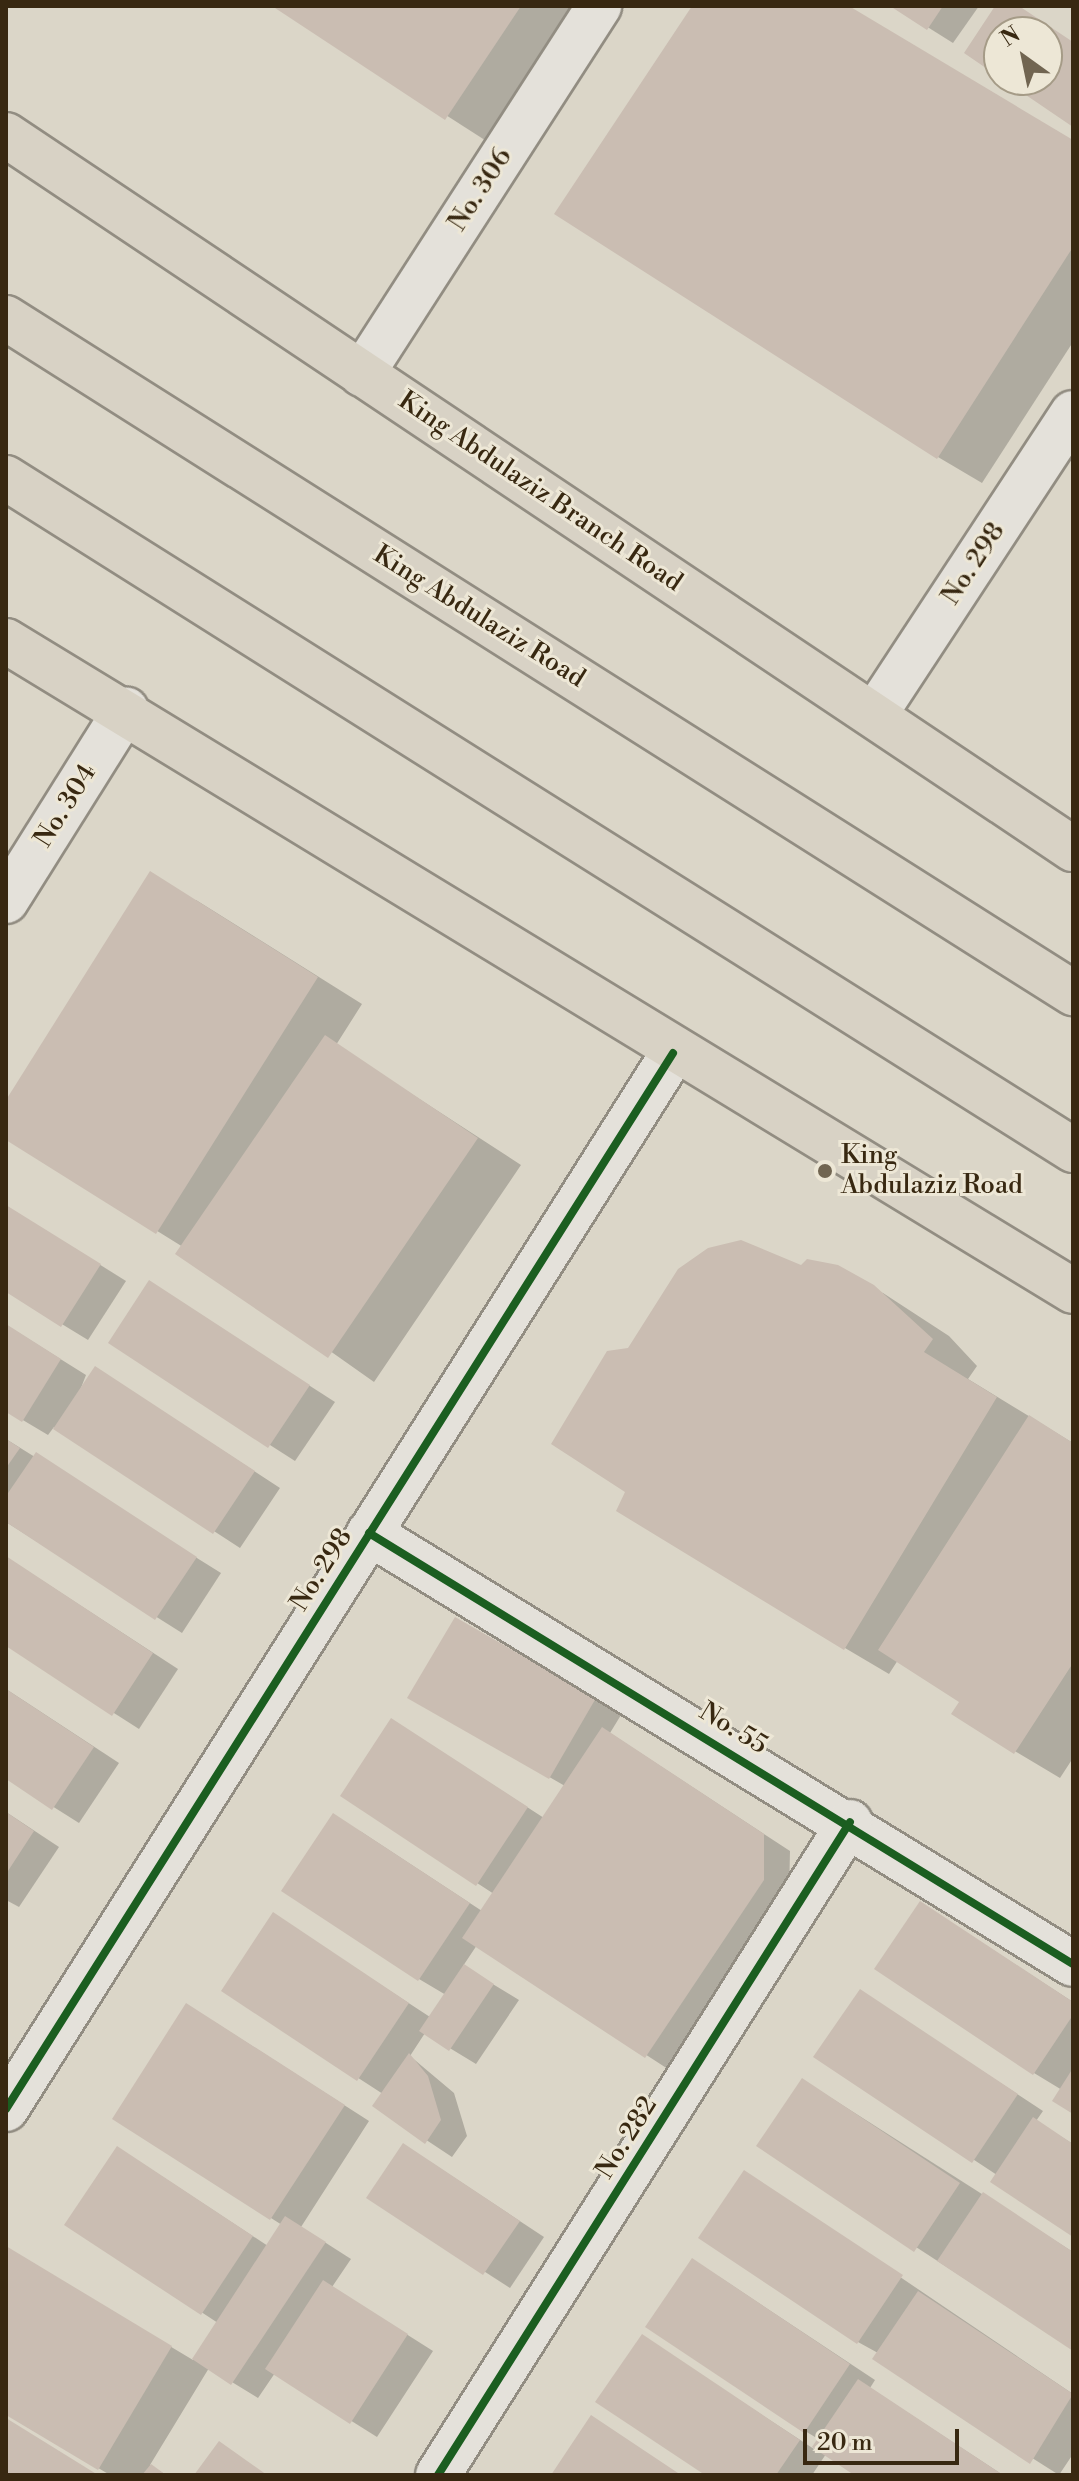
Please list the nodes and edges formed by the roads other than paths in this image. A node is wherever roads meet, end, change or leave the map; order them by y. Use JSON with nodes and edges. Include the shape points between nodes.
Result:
{"nodes":[{"id":1,"x":599,"y":6,"type":"edge"},
{"id":2,"x":6,"y":135,"type":"edge"},
{"id":3,"x":6,"y":170,"type":"edge"},
{"id":4,"x":209,"y":272,"type":"junction"},
{"id":5,"x":6,"y":318,"type":"edge"},
{"id":6,"x":362,"y":374,"type":"junction"},
{"id":7,"x":1073,"y":413,"type":"edge"},
{"id":8,"x":6,"y":478,"type":"edge"},
{"id":9,"x":6,"y":617,"type":"edge"},
{"id":10,"x":6,"y":641,"type":"edge"},
{"id":11,"x":126,"y":710,"type":"junction"},
{"id":12,"x":875,"y":714,"type":"junction"},
{"id":13,"x":1073,"y":849,"type":"edge"},
{"id":14,"x":6,"y":901,"type":"edge"},
{"id":15,"x":1073,"y":993,"type":"edge"},
{"id":16,"x":673,"y":1053,"type":"junction"},
{"id":17,"x":1073,"y":1150,"type":"edge"},
{"id":18,"x":1073,"y":1291,"type":"edge"},
{"id":19,"x":369,"y":1533,"type":"junction"},
{"id":20,"x":850,"y":1822,"type":"junction"},
{"id":21,"x":1073,"y":1964,"type":"edge"},
{"id":22,"x":6,"y":2109,"type":"edge"},
{"id":23,"x":438,"y":2475,"type":"edge"}],
"edges":[{"from":1,"to":6,"type":"street","name":"No. 306"},
{"from":2,"to":4,"type":"main road","name":"King Abdulaziz Branch Road"},
{"from":3,"to":4,"type":"main road"},
{"from":4,"to":6,"type":"main road","name":"King Abdulaziz Branch Road"},
{"from":5,"to":15,"type":"main road","name":"King Abdulaziz Road"},
{"from":6,"to":12,"type":"main road","name":"King Abdulaziz Branch Road"},
{"from":7,"to":12,"type":"street","name":"No. 298"},
{"from":8,"to":17,"type":"main road"},
{"from":9,"to":11,"type":"main road"},
{"from":10,"to":11,"type":"main road"},
{"from":11,"to":14,"type":"street","name":"No. 304"},
{"from":11,"to":16,"type":"main road"},
{"from":12,"to":13,"type":"main road","name":"King Abdulaziz Branch Road"},
{"from":16,"to":18,"type":"main road"},
{"from":16,"to":19,"type":"street","name":"No. 298"},
{"from":19,"to":20,"type":"street","name":"No. 55"},
{"from":19,"to":22,"type":"street","name":"No. 298"},
{"from":20,"to":21,"type":"street","name":"No. 55"},
{"from":20,"to":23,"type":"street","name":"No. 282"}]}
